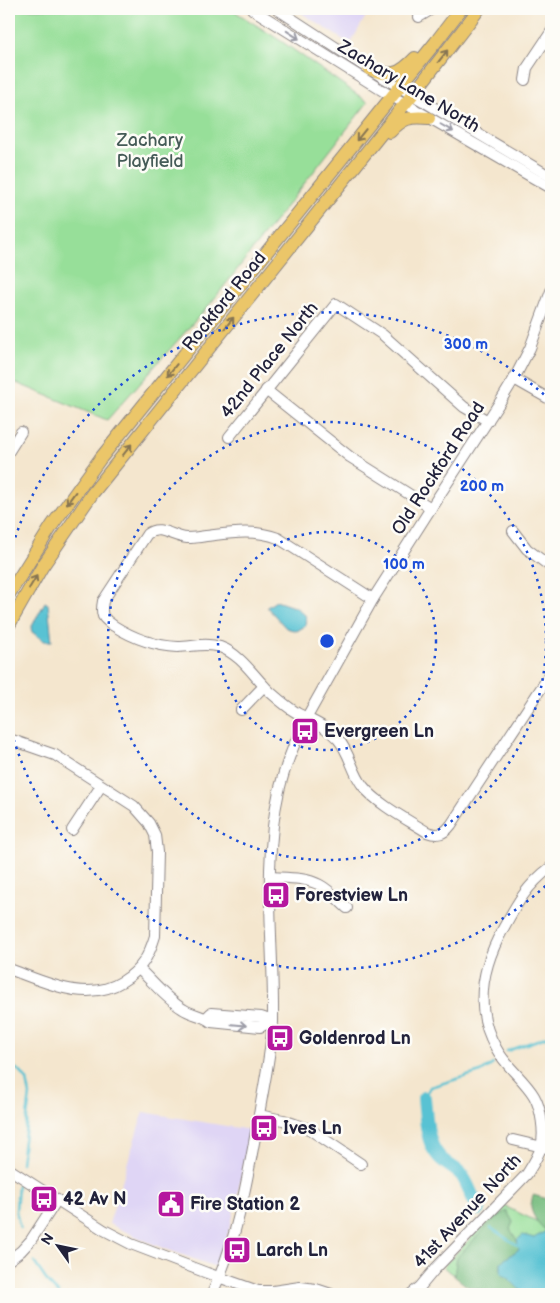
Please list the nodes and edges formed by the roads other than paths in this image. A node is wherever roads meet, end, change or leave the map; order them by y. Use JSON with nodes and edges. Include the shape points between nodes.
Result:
{"nodes":[{"id":1,"x":252,"y":9,"type":"edge"},
{"id":2,"x":277,"y":9,"type":"edge"},
{"id":3,"x":432,"y":9,"type":"edge"},
{"id":4,"x":461,"y":9,"type":"edge"},
{"id":5,"x":479,"y":9,"type":"edge"},
{"id":6,"x":419,"y":17,"type":"dead end"},
{"id":7,"x":451,"y":23,"type":"junction"},
{"id":8,"x":551,"y":32,"type":"edge"},
{"id":9,"x":369,"y":69,"type":"junction"},
{"id":10,"x":525,"y":80,"type":"dead end"},
{"id":11,"x":396,"y":92,"type":"junction"},
{"id":12,"x":409,"y":99,"type":"junction"},
{"id":13,"x":429,"y":118,"type":"junction"},
{"id":14,"x":514,"y":153,"type":"junction"},
{"id":15,"x":507,"y":164,"type":"junction"},
{"id":16,"x":551,"y":177,"type":"edge"},
{"id":17,"x":551,"y":188,"type":"edge"},
{"id":18,"x":330,"y":197,"type":"junction"},
{"id":19,"x":551,"y":291,"type":"edge"},
{"id":20,"x":514,"y":379,"type":"junction"},
{"id":21,"x":266,"y":390,"type":"junction"},
{"id":22,"x":551,"y":400,"type":"edge"},
{"id":23,"x":488,"y":421,"type":"junction"},
{"id":24,"x":21,"y":432,"type":"dead end"},
{"id":25,"x":229,"y":437,"type":"dead end"},
{"id":26,"x":9,"y":451,"type":"edge"},
{"id":27,"x":431,"y":508,"type":"junction"},
{"id":28,"x":514,"y":531,"type":"dead end"},
{"id":29,"x":551,"y":567,"type":"edge"},
{"id":30,"x":9,"y":594,"type":"edge"},
{"id":31,"x":373,"y":599,"type":"junction"},
{"id":32,"x":9,"y":625,"type":"edge"},
{"id":33,"x":551,"y":673,"type":"edge"},
{"id":34,"x":264,"y":686,"type":"junction"},
{"id":35,"x":241,"y":710,"type":"dead end"},
{"id":36,"x":307,"y":717,"type":"junction"},
{"id":37,"x":12,"y":740,"type":"dead end"},
{"id":38,"x":101,"y":786,"type":"junction"},
{"id":39,"x":72,"y":830,"type":"dead end"},
{"id":40,"x":551,"y":867,"type":"edge"},
{"id":41,"x":270,"y":877,"type":"junction"},
{"id":42,"x":347,"y":908,"type":"dead end"},
{"id":43,"x":9,"y":969,"type":"edge"},
{"id":44,"x":139,"y":969,"type":"junction"},
{"id":45,"x":273,"y":1021,"type":"junction"},
{"id":46,"x":259,"y":1115,"type":"junction"},
{"id":47,"x":513,"y":1140,"type":"dead end"},
{"id":48,"x":546,"y":1147,"type":"edge"},
{"id":49,"x":361,"y":1164,"type":"dead end"},
{"id":50,"x":9,"y":1169,"type":"edge"},
{"id":51,"x":57,"y":1200,"type":"junction"},
{"id":52,"x":9,"y":1260,"type":"edge"},
{"id":53,"x":220,"y":1278,"type":"junction"},
{"id":54,"x":212,"y":1294,"type":"edge"},
{"id":55,"x":332,"y":1294,"type":"edge"},
{"id":56,"x":411,"y":1294,"type":"edge"}],
"edges":[{"from":1,"to":11,"type":"street","name":"Zachary Lane North","one_way":true},
{"from":2,"to":9,"type":"street","name":"Zachary Lane North"},
{"from":3,"to":6,"type":"street"},
{"from":4,"to":7,"type":"main road","name":"Rockford Road"},
{"from":12,"to":5,"type":"main road","name":"Rockford Road","one_way":true},
{"from":7,"to":9,"type":"main road","via":[[406,68],[383,74]]},
{"from":7,"to":11,"type":"main road","name":"Rockford Road"},
{"from":8,"to":10,"type":"street","via":[[527,68]]},
{"from":9,"to":11,"type":"street","name":"Zachary Lane North"},
{"from":11,"to":12,"type":"street","name":"Zachary Lane North"},
{"from":11,"to":30,"type":"main road","name":"Rockford Road","one_way":true,"via":[[100,459],[53,524]]},
{"from":12,"to":13,"type":"street","name":"Zachary Lane North"},
{"from":12,"to":14,"type":"street","name":"Zachary Lane North"},
{"from":12,"to":18,"type":"main road","name":"Rockford Road"},
{"from":13,"to":15,"type":"street","name":"Zachary Lane North","one_way":true},
{"from":13,"to":18,"type":"main road","via":[[406,118],[398,124],[343,192]]},
{"from":14,"to":15,"type":"street"},
{"from":14,"to":16,"type":"street","name":"Zachary Lane North"},
{"from":15,"to":17,"type":"street","name":"Zachary Lane North"},
{"from":32,"to":18,"type":"main road","name":"Rockford Road","one_way":true,"via":[[42,567],[92,494]]},
{"from":19,"to":20,"type":"street","name":"Old Rockford Road","via":[[530,348]]},
{"from":20,"to":22,"type":"street"},
{"from":20,"to":23,"type":"street","name":"Old Rockford Road"},
{"from":21,"to":23,"type":"street","name":"42nd Place North","via":[[336,304],[383,335],[464,407]]},
{"from":21,"to":25,"type":"street","name":"42nd Place North"},
{"from":21,"to":27,"type":"street","via":[[350,457]]},
{"from":23,"to":27,"type":"street","name":"Old Rockford Road"},
{"from":24,"to":26,"type":"street"},
{"from":27,"to":31,"type":"street","name":"Old Rockford Road"},
{"from":28,"to":29,"type":"street","via":[[527,549]]},
{"from":31,"to":34,"type":"street","via":[[269,534],[245,532],[187,538],[152,530],[102,601],[104,618],[121,630],[159,644],[219,647],[242,661]]},
{"from":31,"to":36,"type":"street","name":"Old Rockford Road"},
{"from":33,"to":36,"type":"street","via":[[451,826],[440,834],[427,832],[374,797],[360,781],[339,740]]},
{"from":34,"to":35,"type":"street"},
{"from":34,"to":36,"type":"street","via":[[283,703]]},
{"from":36,"to":41,"type":"street","name":"Old Rockford Road","via":[[287,762],[279,791],[273,821]]},
{"from":37,"to":38,"type":"street","via":[[55,755]]},
{"from":38,"to":39,"type":"street"},
{"from":38,"to":44,"type":"street","via":[[134,806],[155,835],[155,936],[152,948]]},
{"from":40,"to":48,"type":"street","name":"41st Avenue North","via":[[518,902],[490,956],[482,988],[486,1023],[495,1047],[534,1096]]},
{"from":41,"to":42,"type":"street","via":[[300,879],[320,885]]},
{"from":41,"to":45,"type":"street","name":"Old Rockford Road"},
{"from":43,"to":44,"type":"street","via":[[66,988],[91,992],[108,989]]},
{"from":44,"to":45,"type":"street","via":[[172,1001],[211,1022],[260,1027]]},
{"from":45,"to":46,"type":"street","name":"Old Rockford Road"},
{"from":46,"to":49,"type":"street","via":[[309,1129]]},
{"from":46,"to":53,"type":"street","name":"Old Rockford Road","via":[[236,1229]]},
{"from":47,"to":48,"type":"street","name":"41st Avenue North"},
{"from":48,"to":56,"type":"street","name":"41st Avenue North","via":[[527,1174]]},
{"from":50,"to":51,"type":"street"},
{"from":51,"to":52,"type":"street","via":[[32,1240]]},
{"from":51,"to":53,"type":"street","via":[[131,1244]]},
{"from":53,"to":54,"type":"street","name":"Old Rockford Road"},
{"from":53,"to":55,"type":"street","via":[[258,1291],[300,1288]]}]}
